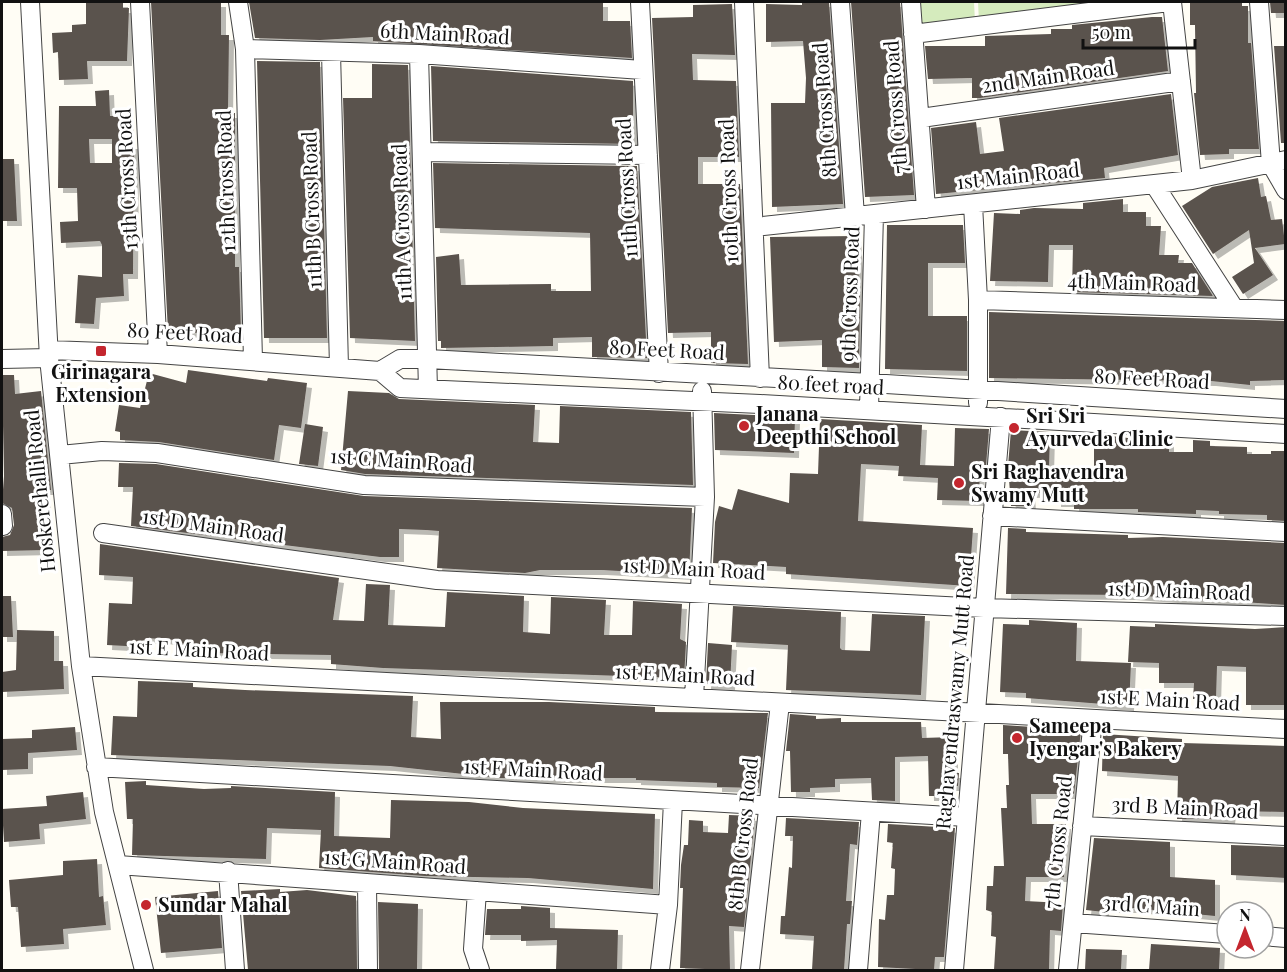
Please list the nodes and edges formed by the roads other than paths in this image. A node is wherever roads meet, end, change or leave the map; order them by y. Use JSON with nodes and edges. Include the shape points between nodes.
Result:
{"nodes":[{"id":1,"x":30,"y":2,"type":"edge"},
{"id":2,"x":140,"y":2,"type":"edge"},
{"id":3,"x":237,"y":2,"type":"edge"},
{"id":4,"x":640,"y":2,"type":"edge"},
{"id":5,"x":744,"y":2,"type":"edge"},
{"id":6,"x":840,"y":2,"type":"edge"},
{"id":7,"x":911,"y":2,"type":"edge"},
{"id":8,"x":1170,"y":2,"type":"edge"},
{"id":9,"x":1258,"y":2,"type":"edge"},
{"id":10,"x":913,"y":34,"type":"junction"},
{"id":11,"x":245,"y":49,"type":"junction"},
{"id":12,"x":331,"y":52,"type":"junction"},
{"id":13,"x":419,"y":54,"type":"junction"},
{"id":14,"x":642,"y":70,"type":"junction"},
{"id":15,"x":1181,"y":81,"type":"junction"},
{"id":16,"x":921,"y":118,"type":"junction"},
{"id":17,"x":422,"y":152,"type":"junction"},
{"id":18,"x":648,"y":155,"type":"junction"},
{"id":19,"x":1278,"y":162,"type":"edge"},
{"id":20,"x":1192,"y":180,"type":"junction"},
{"id":21,"x":1155,"y":184,"type":"junction"},
{"id":22,"x":1286,"y":190,"type":"edge"},
{"id":23,"x":973,"y":204,"type":"junction"},
{"id":24,"x":926,"y":209,"type":"junction"},
{"id":25,"x":874,"y":214,"type":"junction"},
{"id":26,"x":855,"y":216,"type":"junction"},
{"id":27,"x":754,"y":227,"type":"junction"},
{"id":28,"x":978,"y":300,"type":"junction"},
{"id":29,"x":1234,"y":308,"type":"junction"},
{"id":30,"x":1286,"y":310,"type":"edge"},
{"id":31,"x":158,"y":354,"type":"junction"},
{"id":32,"x":49,"y":355,"type":"junction"},
{"id":33,"x":2,"y":359,"type":"edge"},
{"id":34,"x":428,"y":359,"type":"junction"},
{"id":35,"x":253,"y":360,"type":"junction"},
{"id":36,"x":339,"y":367,"type":"junction"},
{"id":37,"x":380,"y":371,"type":"junction"},
{"id":38,"x":659,"y":373,"type":"junction"},
{"id":39,"x":700,"y":375,"type":"junction"},
{"id":40,"x":760,"y":378,"type":"junction"},
{"id":41,"x":870,"y":383,"type":"junction"},
{"id":42,"x":429,"y":389,"type":"junction"},
{"id":43,"x":978,"y":391,"type":"junction"},
{"id":44,"x":703,"y":402,"type":"junction"},
{"id":45,"x":1286,"y":409,"type":"edge"},
{"id":46,"x":869,"y":410,"type":"junction"},
{"id":47,"x":978,"y":416,"type":"junction"},
{"id":48,"x":1001,"y":417,"type":"junction"},
{"id":49,"x":1286,"y":434,"type":"edge"},
{"id":50,"x":60,"y":455,"type":"junction"},
{"id":51,"x":705,"y":497,"type":"junction"},
{"id":52,"x":992,"y":516,"type":"junction"},
{"id":53,"x":1286,"y":532,"type":"edge"},
{"id":54,"x":104,"y":533,"type":"dead end"},
{"id":55,"x":701,"y":592,"type":"junction"},
{"id":56,"x":984,"y":608,"type":"junction"},
{"id":57,"x":1286,"y":616,"type":"edge"},
{"id":58,"x":81,"y":666,"type":"junction"},
{"id":59,"x":694,"y":698,"type":"junction"},
{"id":60,"x":780,"y":703,"type":"junction"},
{"id":61,"x":976,"y":712,"type":"junction"},
{"id":62,"x":1093,"y":719,"type":"junction"},
{"id":63,"x":1286,"y":729,"type":"edge"},
{"id":64,"x":96,"y":767,"type":"junction"},
{"id":65,"x":673,"y":801,"type":"junction"},
{"id":66,"x":768,"y":806,"type":"junction"},
{"id":67,"x":871,"y":812,"type":"junction"},
{"id":68,"x":967,"y":818,"type":"junction"},
{"id":69,"x":1082,"y":826,"type":"junction"},
{"id":70,"x":1286,"y":836,"type":"edge"},
{"id":71,"x":118,"y":865,"type":"junction"},
{"id":72,"x":228,"y":871,"type":"junction"},
{"id":73,"x":367,"y":883,"type":"junction"},
{"id":74,"x":477,"y":891,"type":"junction"},
{"id":75,"x":668,"y":905,"type":"junction"},
{"id":76,"x":1072,"y":923,"type":"junction"},
{"id":77,"x":1215,"y":933,"type":"edge"},
{"id":78,"x":144,"y":970,"type":"edge"},
{"id":79,"x":236,"y":970,"type":"edge"},
{"id":80,"x":368,"y":970,"type":"edge"},
{"id":81,"x":480,"y":970,"type":"edge"},
{"id":82,"x":660,"y":970,"type":"edge"},
{"id":83,"x":750,"y":970,"type":"edge"},
{"id":84,"x":858,"y":970,"type":"edge"},
{"id":85,"x":954,"y":970,"type":"edge"},
{"id":86,"x":1068,"y":970,"type":"edge"}],
"edges":[{"from":1,"to":32,"type":"street","name":"Hoskerehalli Road"},
{"from":2,"to":31,"type":"street","name":"13th Cross Road"},
{"from":3,"to":11,"type":"street","name":"12th Cross Road"},
{"from":4,"to":14,"type":"street","name":"11th Cross Road"},
{"from":5,"to":27,"type":"street","name":"10th Cross Road"},
{"from":6,"to":26,"type":"street","name":"8th Cross Road"},
{"from":7,"to":10,"type":"street","name":"7th Cross Road"},
{"from":8,"to":10,"type":"street"},
{"from":8,"to":15,"type":"street"},
{"from":9,"to":19,"type":"street"},
{"from":10,"to":16,"type":"street","name":"7th Cross Road"},
{"from":11,"to":12,"type":"street","name":"6th Main Road"},
{"from":11,"to":35,"type":"street","name":"12th Cross Road"},
{"from":12,"to":13,"type":"street","name":"6th Main Road"},
{"from":12,"to":36,"type":"street","name":"11th B Cross Road"},
{"from":13,"to":14,"type":"street","name":"6th Main Road"},
{"from":13,"to":17,"type":"street","name":"11th A Cross Road"},
{"from":14,"to":18,"type":"street","name":"11th Cross Road"},
{"from":15,"to":16,"type":"street","name":"2nd Main Road"},
{"from":15,"to":20,"type":"street"},
{"from":16,"to":24,"type":"street","name":"7th Cross Road"},
{"from":17,"to":18,"type":"street"},
{"from":17,"to":34,"type":"street","name":"11th A Cross Road"},
{"from":18,"to":38,"type":"street","name":"11th Cross Road"},
{"from":19,"to":20,"type":"street","name":"1st Main Road"},
{"from":19,"to":22,"type":"street"},
{"from":20,"to":21,"type":"street","name":"1st Main Road"},
{"from":21,"to":23,"type":"street","name":"1st Main Road"},
{"from":21,"to":29,"type":"street"},
{"from":23,"to":24,"type":"street","name":"1st Main Road"},
{"from":23,"to":28,"type":"street"},
{"from":24,"to":25,"type":"street","name":"1st Main Road"},
{"from":25,"to":26,"type":"street","name":"1st Main Road"},
{"from":25,"to":41,"type":"street","name":"9th Cross Road"},
{"from":26,"to":27,"type":"street","name":"1st Main Road"},
{"from":27,"to":40,"type":"street","name":"10th Cross Road"},
{"from":28,"to":29,"type":"street","name":"4th Main Road"},
{"from":28,"to":43,"type":"street"},
{"from":29,"to":30,"type":"street","name":"4th Main Road"},
{"from":31,"to":32,"type":"street","name":"80 Feet Road"},
{"from":31,"to":35,"type":"street","name":"80 Feet Road"},
{"from":32,"to":33,"type":"street","name":"80 Feet Road"},
{"from":32,"to":50,"type":"street","name":"Hoskerehalli Road"},
{"from":34,"to":37,"type":"street","name":"80 Feet Road","via":[[400,359]]},
{"from":34,"to":38,"type":"street","name":"80 Feet Road"},
{"from":34,"to":42,"type":"street","name":"11th A Cross Road"},
{"from":35,"to":36,"type":"street","name":"80 Feet Road"},
{"from":36,"to":37,"type":"street","name":"80 Feet Road"},
{"from":37,"to":42,"type":"street","name":"80 feet road","via":[[400,388]]},
{"from":38,"to":39,"type":"street","name":"80 Feet Road"},
{"from":39,"to":40,"type":"street","name":"80 Feet Road"},
{"from":39,"to":44,"type":"street"},
{"from":40,"to":41,"type":"street","name":"80 Feet Road"},
{"from":41,"to":43,"type":"street","name":"80 Feet Road"},
{"from":41,"to":46,"type":"street","name":"9th Cross Road"},
{"from":42,"to":44,"type":"street","name":"80 feet road"},
{"from":43,"to":45,"type":"street","name":"80 Feet Road"},
{"from":43,"to":47,"type":"street"},
{"from":44,"to":46,"type":"street","name":"80 feet road"},
{"from":44,"to":51,"type":"street"},
{"from":46,"to":47,"type":"street","name":"80 feet road"},
{"from":47,"to":48,"type":"street","name":"80 feet road"},
{"from":48,"to":49,"type":"street","name":"80 feet road"},
{"from":48,"to":52,"type":"street","name":"Raghavendraswamy Mutt Road"},
{"from":50,"to":51,"type":"street","name":"1st C Main Road","via":[[102,451],[157,453],[364,485]]},
{"from":50,"to":58,"type":"street","name":"Hoskerehalli Road"},
{"from":51,"to":55,"type":"street"},
{"from":52,"to":53,"type":"street"},
{"from":52,"to":56,"type":"street","name":"Raghavendraswamy Mutt Road"},
{"from":54,"to":55,"type":"street","name":"1st D Main Road","via":[[436,580]]},
{"from":55,"to":56,"type":"street","name":"1st D Main Road"},
{"from":55,"to":59,"type":"street"},
{"from":56,"to":57,"type":"street","name":"1st D Main Road"},
{"from":56,"to":61,"type":"street","name":"Raghavendraswamy Mutt Road"},
{"from":58,"to":59,"type":"street","name":"1st E Main Road"},
{"from":58,"to":64,"type":"street","name":"Hoskerehalli Road"},
{"from":59,"to":60,"type":"street","name":"1st E Main Road"},
{"from":60,"to":61,"type":"street","name":"1st E Main Road"},
{"from":60,"to":66,"type":"street","name":"8th B Cross Road"},
{"from":61,"to":62,"type":"street","name":"1st E Main Road"},
{"from":61,"to":68,"type":"street","name":"Raghavendraswamy Mutt Road"},
{"from":62,"to":63,"type":"street","name":"1st E Main Road"},
{"from":62,"to":69,"type":"street","name":"7th Cross Road"},
{"from":64,"to":65,"type":"street","name":"1st F Main Road"},
{"from":64,"to":71,"type":"street","name":"Hoskerehalli Road"},
{"from":65,"to":66,"type":"street","name":"1st F Main Road"},
{"from":65,"to":75,"type":"street"},
{"from":66,"to":67,"type":"street","name":"1st F Main Road"},
{"from":66,"to":83,"type":"street","name":"8th B Cross Road"},
{"from":67,"to":68,"type":"street","name":"1st F Main Road"},
{"from":67,"to":84,"type":"street"},
{"from":68,"to":85,"type":"street","name":"Raghavendraswamy Mutt Road"},
{"from":69,"to":70,"type":"street","name":"3rd B Main Road"},
{"from":69,"to":76,"type":"street","name":"7th Cross Road"},
{"from":71,"to":72,"type":"street","name":"1st G Main Road"},
{"from":71,"to":78,"type":"street","name":"Hoskerehalli Road"},
{"from":72,"to":73,"type":"street","name":"1st G Main Road"},
{"from":72,"to":79,"type":"street"},
{"from":73,"to":74,"type":"street","name":"1st G Main Road"},
{"from":73,"to":80,"type":"street"},
{"from":74,"to":75,"type":"street","name":"1st G Main Road"},
{"from":74,"to":81,"type":"street","via":[[473,949]]},
{"from":75,"to":82,"type":"street"},
{"from":76,"to":77,"type":"street","name":"3rd C Main"},
{"from":76,"to":86,"type":"street","name":"7th Cross Road"}]}
